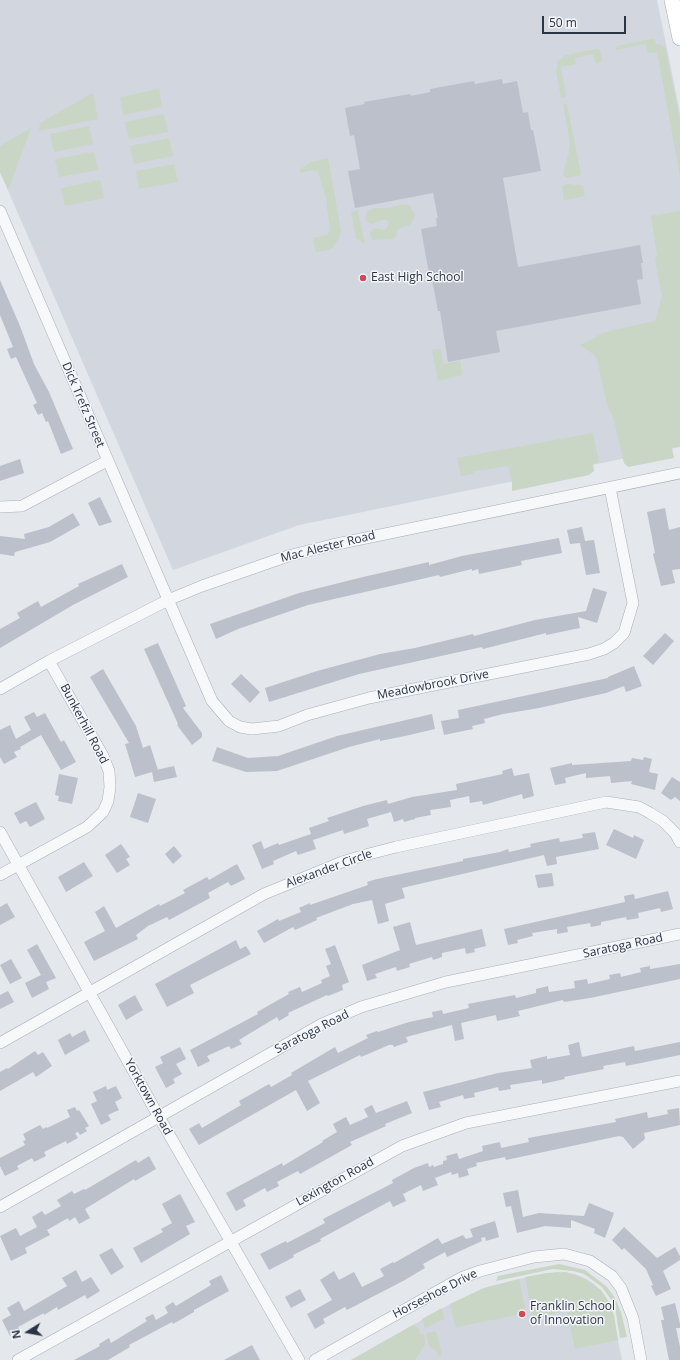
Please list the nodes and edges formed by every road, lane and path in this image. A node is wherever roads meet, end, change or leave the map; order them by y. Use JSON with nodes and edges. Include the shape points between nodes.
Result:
{"nodes":[{"id":1,"x":672,"y":0,"type":"edge"},
{"id":2,"x":680,"y":38,"type":"edge"},
{"id":3,"x":0,"y":211,"type":"edge"},
{"id":4,"x":107,"y":461,"type":"junction"},
{"id":5,"x":680,"y":473,"type":"edge"},
{"id":6,"x":610,"y":488,"type":"junction"},
{"id":7,"x":0,"y":507,"type":"edge"},
{"id":8,"x":168,"y":600,"type":"junction"},
{"id":9,"x":49,"y":661,"type":"junction"},
{"id":10,"x":0,"y":689,"type":"edge"},
{"id":11,"x":0,"y":832,"type":"edge"},
{"id":12,"x":680,"y":842,"type":"edge"},
{"id":13,"x":18,"y":864,"type":"junction"},
{"id":14,"x":0,"y":875,"type":"edge"},
{"id":15,"x":680,"y":934,"type":"edge"},
{"id":16,"x":89,"y":993,"type":"junction"},
{"id":17,"x":0,"y":1043,"type":"edge"},
{"id":18,"x":680,"y":1081,"type":"edge"},
{"id":19,"x":159,"y":1117,"type":"junction"},
{"id":20,"x":0,"y":1207,"type":"edge"},
{"id":21,"x":230,"y":1240,"type":"junction"},
{"id":22,"x":18,"y":1360,"type":"edge"},
{"id":23,"x":299,"y":1360,"type":"edge"},
{"id":24,"x":315,"y":1360,"type":"edge"},
{"id":25,"x":641,"y":1360,"type":"edge"}],
"edges":[{"from":1,"to":2,"type":"street"},
{"from":3,"to":4,"type":"street","name":"Dick Trefz Street"},
{"from":4,"to":7,"type":"street","via":[[22,506]]},
{"from":4,"to":8,"type":"street","name":"Dick Trefz Street"},
{"from":5,"to":6,"type":"street","name":"Mac Alester Road"},
{"from":6,"to":8,"type":"street","name":"Mac Alester Road","via":[[332,545],[251,568]]},
{"from":6,"to":8,"type":"street","name":"Meadowbrook Drive","via":[[633,603],[624,632],[609,646],[589,654],[369,698],[279,726],[252,729],[229,721],[212,701]]},
{"from":8,"to":9,"type":"street","name":"Mac Alester Road"},
{"from":9,"to":10,"type":"street","name":"Mac Alester Road"},
{"from":9,"to":13,"type":"street","name":"Bunkerhill Road","via":[[103,756],[109,771],[108,801],[103,812],[87,827]]},
{"from":11,"to":13,"type":"street","name":"Yorktown Road"},
{"from":12,"to":16,"type":"street","name":"Alexander Circle","via":[[663,821],[639,807],[606,802],[396,847],[342,862],[264,894]]},
{"from":13,"to":14,"type":"street","name":"Bunkerhill Road"},
{"from":13,"to":16,"type":"street","name":"Yorktown Road"},
{"from":15,"to":19,"type":"street","name":"Saratoga Road","via":[[446,982],[361,1007],[322,1024]]},
{"from":16,"to":17,"type":"street","name":"Alexander Circle"},
{"from":16,"to":19,"type":"street","name":"Yorktown Road"},
{"from":18,"to":21,"type":"street","name":"Lexington Road","via":[[498,1116],[429,1135],[381,1157]]},
{"from":19,"to":20,"type":"street","name":"Saratoga Road"},
{"from":19,"to":21,"type":"street","name":"Yorktown Road"},
{"from":21,"to":22,"type":"street","name":"Lexington Road"},
{"from":21,"to":23,"type":"street","name":"Yorktown Road"},
{"from":24,"to":25,"type":"street","name":"Horseshoe Drive","via":[[461,1278],[534,1257],[564,1254],[590,1261],[612,1276],[618,1284],[628,1303]]}]}
